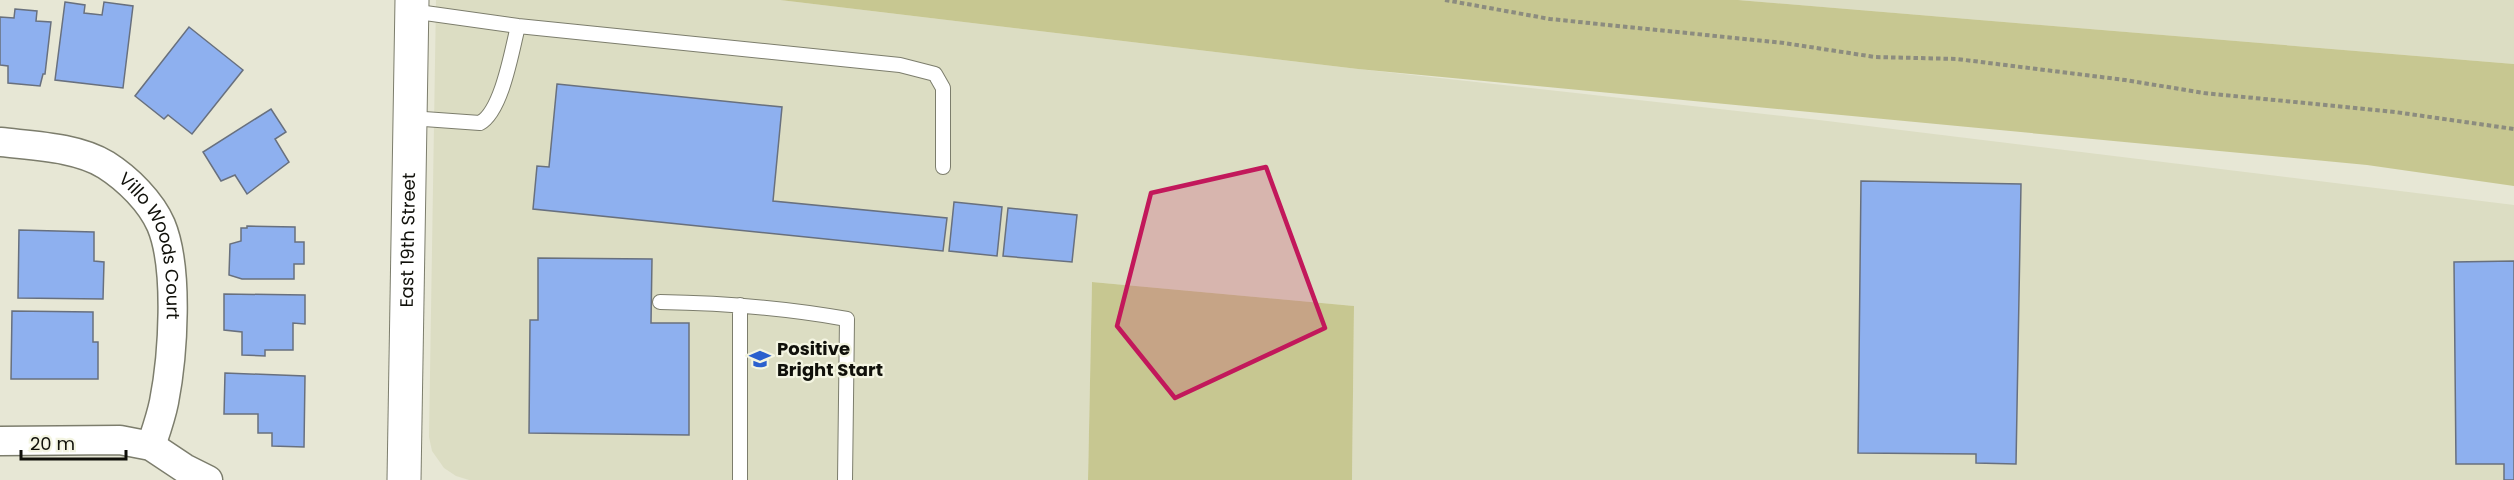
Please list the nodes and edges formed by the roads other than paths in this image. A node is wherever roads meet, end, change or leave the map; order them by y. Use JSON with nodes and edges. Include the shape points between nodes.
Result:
{"nodes":[{"id":1,"x":412,"y":5,"type":"edge"},
{"id":2,"x":518,"y":26,"type":"junction"},
{"id":3,"x":410,"y":118,"type":"junction"},
{"id":4,"x":0,"y":142,"type":"edge"},
{"id":5,"x":943,"y":167,"type":"dead end"},
{"id":6,"x":660,"y":302,"type":"dead end"},
{"id":7,"x":740,"y":305,"type":"junction"},
{"id":8,"x":0,"y":441,"type":"edge"},
{"id":9,"x":151,"y":446,"type":"junction"},
{"id":10,"x":208,"y":480,"type":"edge"},
{"id":11,"x":404,"y":480,"type":"edge"},
{"id":12,"x":740,"y":480,"type":"edge"},
{"id":13,"x":845,"y":480,"type":"edge"}],
"edges":[{"from":1,"to":2,"type":"lane"},
{"from":1,"to":3,"type":"main road","name":"East 19th Street"},
{"from":2,"to":3,"type":"lane","via":[[498,100],[485,120],[480,123]]},
{"from":2,"to":5,"type":"lane","via":[[900,65],[935,74],[943,88]]},
{"from":3,"to":11,"type":"main road","name":"East 19th Street"},
{"from":4,"to":9,"type":"street","name":"Villo Woods Court","via":[[72,152],[105,165],[138,191],[161,225],[171,268],[170,355],[164,403]]},
{"from":6,"to":7,"type":"lane"},
{"from":7,"to":12,"type":"lane"},
{"from":7,"to":13,"type":"lane","via":[[848,319]]},
{"from":8,"to":9,"type":"street","via":[[120,440]]},
{"from":9,"to":10,"type":"street"}]}
